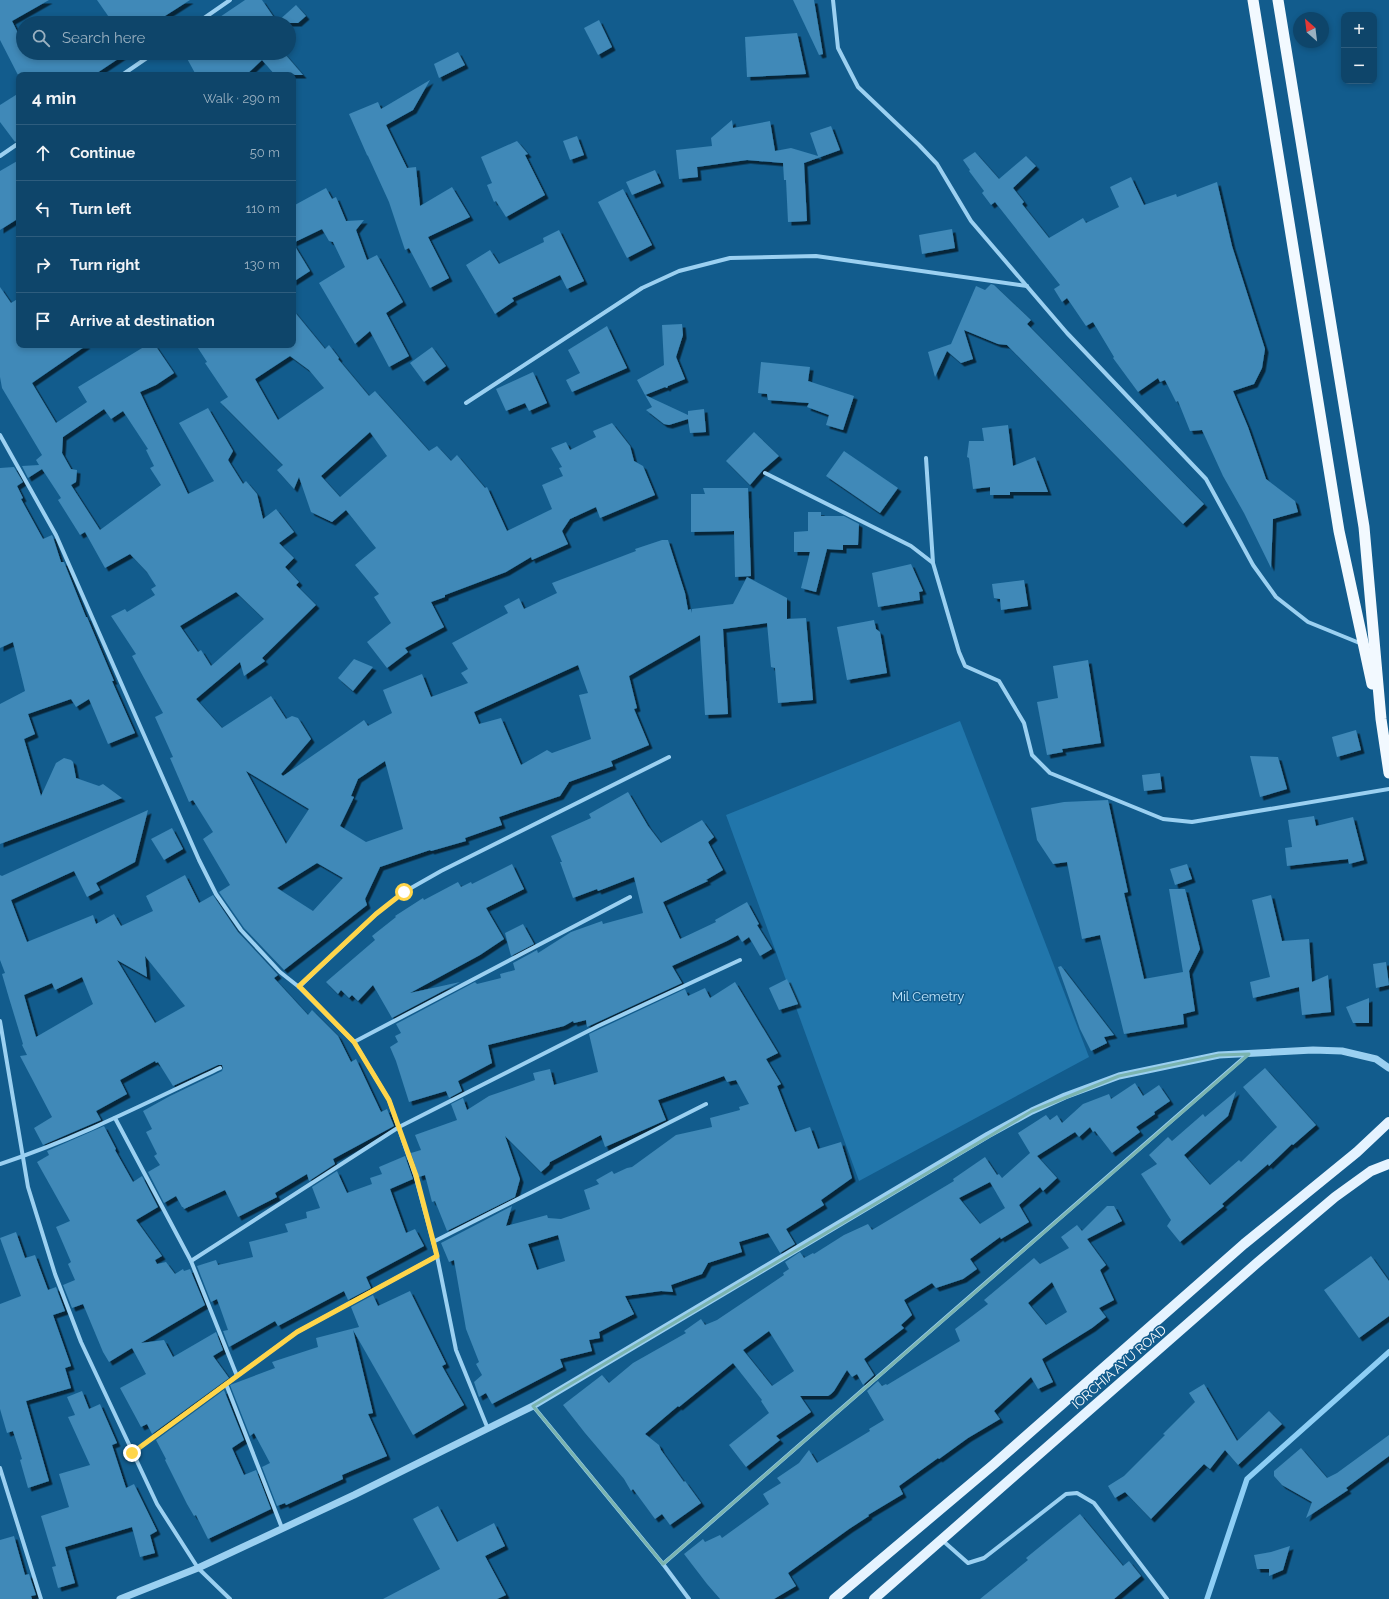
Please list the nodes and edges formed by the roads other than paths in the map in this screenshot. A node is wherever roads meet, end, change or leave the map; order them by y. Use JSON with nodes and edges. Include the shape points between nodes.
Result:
{"nodes":[{"id":1,"x":230,"y":0,"type":"edge"},
{"id":2,"x":833,"y":0,"type":"edge"},
{"id":3,"x":1253,"y":0,"type":"edge"},
{"id":4,"x":1278,"y":0,"type":"edge"},
{"id":5,"x":207,"y":16,"type":"edge"},
{"id":6,"x":144,"y":60,"type":"edge"},
{"id":7,"x":126,"y":72,"type":"edge"},
{"id":8,"x":16,"y":146,"type":"edge"},
{"id":9,"x":0,"y":156,"type":"edge"},
{"id":10,"x":1027,"y":286,"type":"junction"},
{"id":11,"x":466,"y":403,"type":"dead end"},
{"id":12,"x":0,"y":435,"type":"edge"},
{"id":13,"x":926,"y":458,"type":"dead end"},
{"id":14,"x":765,"y":472,"type":"dead end"},
{"id":15,"x":933,"y":563,"type":"junction"},
{"id":16,"x":1362,"y":644,"type":"junction"},
{"id":17,"x":1381,"y":719,"type":"junction"},
{"id":18,"x":670,"y":757,"type":"dead end"},
{"id":19,"x":1389,"y":773,"type":"edge"},
{"id":20,"x":1389,"y":789,"type":"edge"},
{"id":21,"x":630,"y":897,"type":"dead end"},
{"id":22,"x":740,"y":960,"type":"dead end"},
{"id":23,"x":299,"y":986,"type":"junction"},
{"id":24,"x":0,"y":1021,"type":"edge"},
{"id":25,"x":354,"y":1042,"type":"junction"},
{"id":26,"x":1249,"y":1054,"type":"junction"},
{"id":27,"x":220,"y":1068,"type":"dead end"},
{"id":28,"x":1389,"y":1068,"type":"edge"},
{"id":29,"x":706,"y":1104,"type":"dead end"},
{"id":30,"x":115,"y":1118,"type":"junction"},
{"id":31,"x":1389,"y":1122,"type":"edge"},
{"id":32,"x":399,"y":1126,"type":"junction"},
{"id":33,"x":22,"y":1156,"type":"junction"},
{"id":34,"x":0,"y":1164,"type":"edge"},
{"id":35,"x":1389,"y":1164,"type":"edge"},
{"id":36,"x":433,"y":1242,"type":"junction"},
{"id":37,"x":437,"y":1256,"type":"junction"},
{"id":38,"x":191,"y":1261,"type":"junction"},
{"id":39,"x":237,"y":1376,"type":"junction"},
{"id":40,"x":226,"y":1384,"type":"junction"},
{"id":41,"x":533,"y":1406,"type":"junction"},
{"id":42,"x":488,"y":1429,"type":"junction"},
{"id":43,"x":132,"y":1453,"type":"junction"},
{"id":44,"x":0,"y":1468,"type":"edge"},
{"id":45,"x":282,"y":1528,"type":"junction"},
{"id":46,"x":942,"y":1540,"type":"junction"},
{"id":47,"x":663,"y":1564,"type":"junction"},
{"id":48,"x":198,"y":1568,"type":"junction"},
{"id":49,"x":41,"y":1599,"type":"edge"},
{"id":50,"x":120,"y":1599,"type":"edge"},
{"id":51,"x":230,"y":1599,"type":"edge"},
{"id":52,"x":689,"y":1599,"type":"edge"},
{"id":53,"x":834,"y":1599,"type":"edge"},
{"id":54,"x":874,"y":1599,"type":"edge"},
{"id":55,"x":1167,"y":1599,"type":"edge"}],
"edges":[{"from":1,"to":5,"type":"street"},
{"from":2,"to":10,"type":"street","via":[[838,48],[858,87],[937,164],[971,221]]},
{"from":3,"to":16,"type":"highway","via":[[1339,531]]},
{"from":4,"to":17,"type":"highway","via":[[1364,527]]},
{"from":6,"to":7,"type":"street"},
{"from":8,"to":9,"type":"street"},
{"from":10,"to":11,"type":"street","via":[[816,256],[730,258],[679,271],[642,288]]},
{"from":10,"to":16,"type":"street","via":[[1067,333],[1206,478],[1253,565],[1276,597],[1308,622]]},
{"from":12,"to":23,"type":"street","via":[[56,535],[216,894],[241,930],[280,972]]},
{"from":13,"to":15,"type":"street"},
{"from":14,"to":15,"type":"street","via":[[911,546]]},
{"from":15,"to":20,"type":"street","via":[[965,666],[999,681],[1024,723],[1032,755],[1050,773],[1163,819],[1192,822]]},
{"from":16,"to":17,"type":"highway"},
{"from":17,"to":19,"type":"highway"},
{"from":18,"to":23,"type":"street","via":[[404,892],[376,914]]},
{"from":21,"to":25,"type":"street"},
{"from":22,"to":32,"type":"street","via":[[598,1026]]},
{"from":23,"to":25,"type":"street"},
{"from":24,"to":33,"type":"street"},
{"from":25,"to":32,"type":"street","via":[[389,1100]]},
{"from":26,"to":28,"type":"street","via":[[1342,1051],[1376,1059]]},
{"from":26,"to":41,"type":"street","via":[[1219,1055],[1119,1076],[1032,1111]]},
{"from":26,"to":47,"type":"street"},
{"from":27,"to":30,"type":"street"},
{"from":29,"to":36,"type":"street"},
{"from":30,"to":33,"type":"street"},
{"from":30,"to":38,"type":"street"},
{"from":31,"to":53,"type":"main road","via":[[1357,1152],[1244,1244],[993,1465]]},
{"from":32,"to":36,"type":"street","via":[[416,1175]]},
{"from":32,"to":38,"type":"street"},
{"from":33,"to":34,"type":"street"},
{"from":33,"to":43,"type":"street","via":[[28,1187],[55,1274],[81,1342]]},
{"from":35,"to":46,"type":"main road","name":"IORCHIA AYU ROAD","via":[[1371,1171],[1335,1198],[1257,1263]]},
{"from":36,"to":37,"type":"street"},
{"from":37,"to":39,"type":"street","via":[[297,1332]]},
{"from":37,"to":42,"type":"street","via":[[456,1350]]},
{"from":38,"to":39,"type":"street"},
{"from":39,"to":40,"type":"street"},
{"from":40,"to":43,"type":"street"},
{"from":40,"to":45,"type":"street"},
{"from":41,"to":42,"type":"street"},
{"from":41,"to":47,"type":"street"},
{"from":42,"to":45,"type":"street"},
{"from":43,"to":48,"type":"street","via":[[157,1504]]},
{"from":44,"to":49,"type":"street"},
{"from":45,"to":48,"type":"street"},
{"from":46,"to":54,"type":"main road","name":"IORCHIA AYU ROAD"},
{"from":46,"to":55,"type":"street","via":[[968,1563],[984,1558],[1066,1494],[1077,1493],[1094,1503]]},
{"from":47,"to":52,"type":"street"},
{"from":48,"to":50,"type":"street"},
{"from":48,"to":51,"type":"street"}]}
